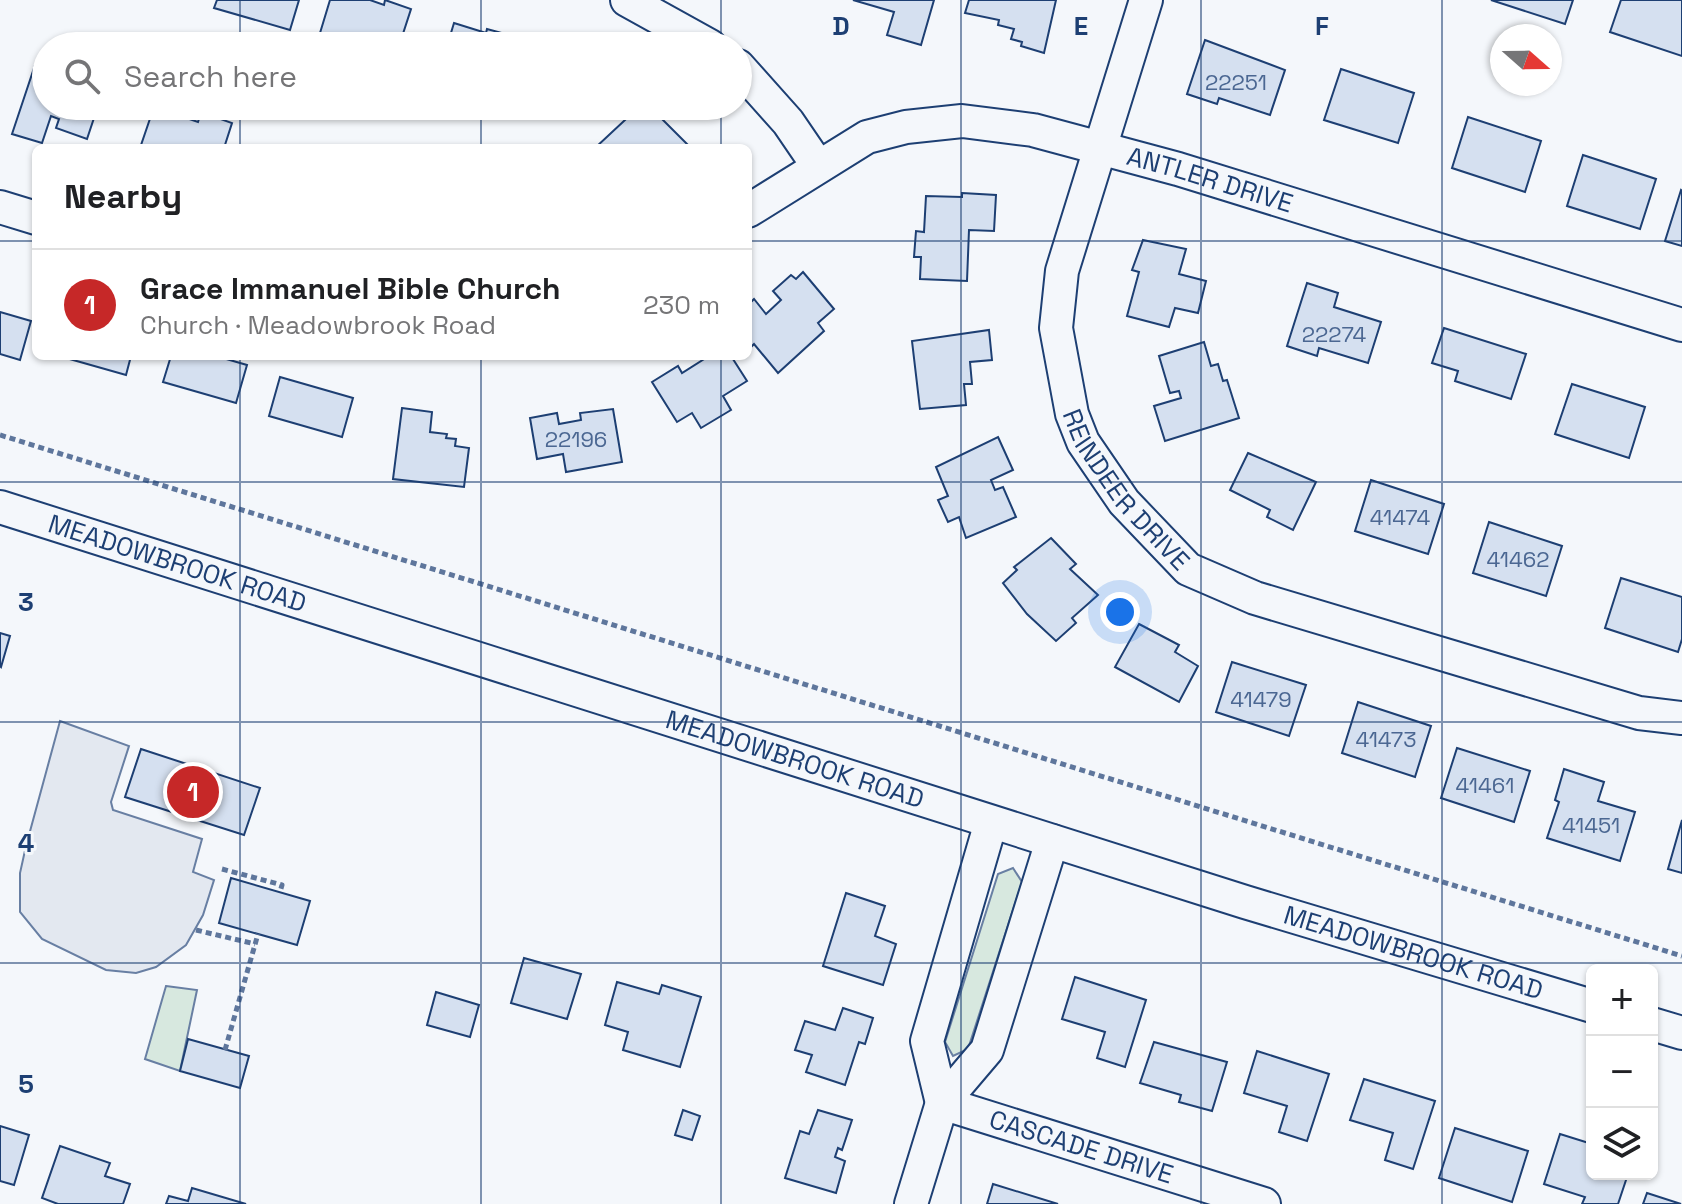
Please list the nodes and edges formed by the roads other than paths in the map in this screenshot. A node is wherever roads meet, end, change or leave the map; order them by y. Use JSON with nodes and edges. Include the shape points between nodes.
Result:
{"nodes":[{"id":1,"x":627,"y":0,"type":"edge"},
{"id":2,"x":1146,"y":0,"type":"edge"},
{"id":3,"x":685,"y":32,"type":"edge"},
{"id":4,"x":752,"y":82,"type":"edge"},
{"id":5,"x":1101,"y":148,"type":"junction"},
{"id":6,"x":818,"y":166,"type":"junction"},
{"id":7,"x":0,"y":207,"type":"edge"},
{"id":8,"x":752,"y":208,"type":"edge"},
{"id":9,"x":32,"y":217,"type":"edge"},
{"id":10,"x":1682,"y":325,"type":"edge"},
{"id":11,"x":0,"y":507,"type":"edge"},
{"id":12,"x":1682,"y":718,"type":"edge"},
{"id":13,"x":991,"y":822,"type":"junction"},
{"id":14,"x":1052,"y":841,"type":"junction"},
{"id":15,"x":1586,"y":1004,"type":"edge"},
{"id":16,"x":1658,"y":1026,"type":"edge"},
{"id":17,"x":1682,"y":1033,"type":"edge"},
{"id":18,"x":942,"y":1103,"type":"junction"},
{"id":19,"x":911,"y":1204,"type":"edge"},
{"id":20,"x":1264,"y":1204,"type":"edge"}],
"edges":[{"from":1,"to":3,"type":"street"},
{"from":2,"to":5,"type":"street","name":"REINDEER DRIVE"},
{"from":4,"to":6,"type":"street"},
{"from":5,"to":6,"type":"street","name":"ANTLER DRIVE","via":[[1033,130],[962,121],[867,137]]},
{"from":5,"to":10,"type":"street","name":"ANTLER DRIVE"},
{"from":5,"to":12,"type":"street","name":"REINDEER DRIVE","via":[[1062,271],[1056,328],[1059,359],[1083,442],[1146,529],[1188,569],[1255,598],[1639,713]]},
{"from":6,"to":8,"type":"street","name":"ANTLER DRIVE"},
{"from":7,"to":9,"type":"street"},
{"from":11,"to":13,"type":"street","name":"MEADOWBROOK ROAD"},
{"from":13,"to":14,"type":"street","name":"MEADOWBROOK ROAD"},
{"from":13,"to":18,"type":"street","via":[[927,1041]]},
{"from":14,"to":15,"type":"street","name":"MEADOWBROOK ROAD"},
{"from":14,"to":18,"type":"street","via":[[987,1050]]},
{"from":16,"to":17,"type":"street"},
{"from":18,"to":19,"type":"street"},
{"from":18,"to":20,"type":"street","name":"CASCADE DRIVE"}]}
